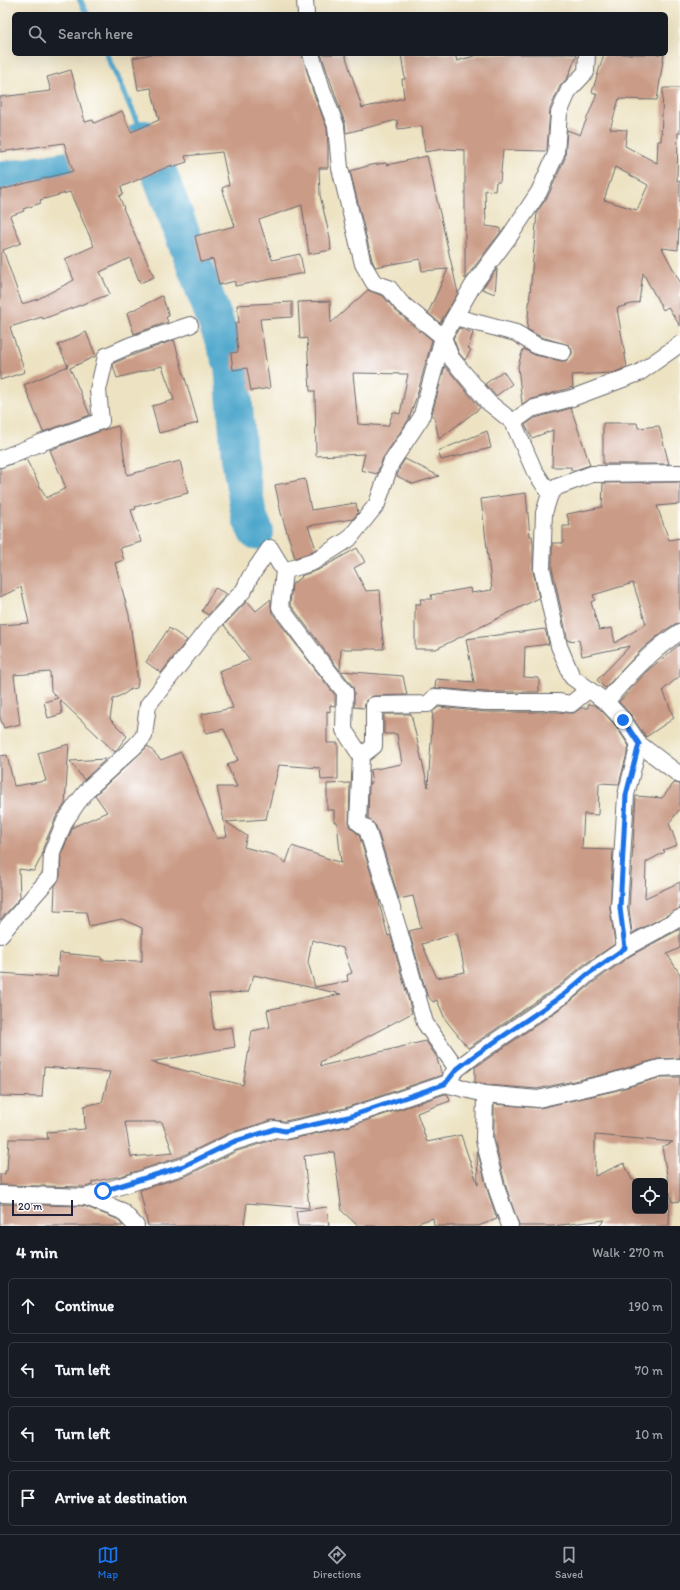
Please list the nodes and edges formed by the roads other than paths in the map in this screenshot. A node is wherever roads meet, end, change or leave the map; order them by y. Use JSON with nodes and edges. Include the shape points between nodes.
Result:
{"nodes":[{"id":1,"x":305,"y":0,"type":"edge"},
{"id":2,"x":306,"y":12,"type":"edge"},
{"id":3,"x":312,"y":56,"type":"edge"},
{"id":4,"x":587,"y":56,"type":"edge"},
{"id":5,"x":454,"y":317,"type":"junction"},
{"id":6,"x":190,"y":325,"type":"dead end"},
{"id":7,"x":443,"y":337,"type":"junction"},
{"id":8,"x":680,"y":344,"type":"edge"},
{"id":9,"x":563,"y":352,"type":"dead end"},
{"id":10,"x":513,"y":422,"type":"junction"},
{"id":11,"x":0,"y":459,"type":"edge"},
{"id":12,"x":680,"y":473,"type":"edge"},
{"id":13,"x":550,"y":494,"type":"junction"},
{"id":14,"x":284,"y":572,"type":"junction"},
{"id":15,"x":680,"y":632,"type":"edge"},
{"id":16,"x":588,"y":690,"type":"junction"},
{"id":17,"x":606,"y":702,"type":"junction"},
{"id":18,"x":639,"y":744,"type":"junction"},
{"id":19,"x":361,"y":756,"type":"junction"},
{"id":20,"x":680,"y":775,"type":"edge"},
{"id":21,"x":680,"y":918,"type":"edge"},
{"id":22,"x":0,"y":935,"type":"edge"},
{"id":23,"x":625,"y":948,"type":"junction"},
{"id":24,"x":680,"y":1067,"type":"edge"},
{"id":25,"x":457,"y":1069,"type":"junction"},
{"id":26,"x":445,"y":1084,"type":"junction"},
{"id":27,"x":485,"y":1094,"type":"junction"},
{"id":28,"x":0,"y":1194,"type":"edge"},
{"id":29,"x":86,"y":1197,"type":"junction"},
{"id":30,"x":136,"y":1226,"type":"edge"},
{"id":31,"x":510,"y":1226,"type":"edge"}],
"edges":[{"from":1,"to":2,"type":"street"},
{"from":3,"to":7,"type":"street","via":[[336,126],[340,168],[363,264],[374,283],[389,288],[401,303]]},
{"from":4,"to":5,"type":"street","via":[[586,72],[569,90],[559,113],[556,154],[539,192],[473,285]]},
{"from":5,"to":7,"type":"street"},
{"from":5,"to":9,"type":"street","via":[[516,333],[537,346]]},
{"from":6,"to":11,"type":"street","via":[[130,345],[106,356],[98,390],[101,421]]},
{"from":7,"to":10,"type":"street","via":[[451,358],[488,402]]},
{"from":7,"to":14,"type":"street","via":[[421,418],[391,463],[378,504],[350,538],[313,562]]},
{"from":8,"to":10,"type":"street","via":[[639,373],[572,398],[531,409]]},
{"from":10,"to":13,"type":"street","via":[[534,470]]},
{"from":12,"to":13,"type":"street","via":[[592,474],[557,488]]},
{"from":13,"to":16,"type":"street","via":[[544,513],[542,569],[559,646],[572,677]]},
{"from":14,"to":19,"type":"street","via":[[280,607],[344,692],[344,730]]},
{"from":14,"to":22,"type":"street","via":[[270,548],[244,590],[206,631],[148,705],[144,736],[90,787],[78,802],[65,821],[52,852],[50,876]]},
{"from":15,"to":17,"type":"street","via":[[620,685]]},
{"from":16,"to":17,"type":"street"},
{"from":16,"to":19,"type":"street","via":[[571,704],[485,702],[435,697],[428,704],[374,706],[374,746]]},
{"from":17,"to":18,"type":"street","via":[[623,720]]},
{"from":18,"to":20,"type":"street"},
{"from":18,"to":23,"type":"street","via":[[626,795],[620,908]]},
{"from":19,"to":25,"type":"street","via":[[358,822],[367,829],[425,1023]]},
{"from":21,"to":23,"type":"street"},
{"from":23,"to":25,"type":"street","via":[[566,993]]},
{"from":24,"to":27,"type":"street","via":[[660,1068],[538,1099]]},
{"from":25,"to":26,"type":"street"},
{"from":26,"to":27,"type":"street"},
{"from":26,"to":29,"type":"street","via":[[348,1117],[285,1131],[275,1129],[233,1142],[184,1166]]},
{"from":27,"to":31,"type":"street","via":[[484,1140],[497,1190]]},
{"from":28,"to":29,"type":"street"},
{"from":29,"to":30,"type":"street","via":[[122,1211]]}]}
